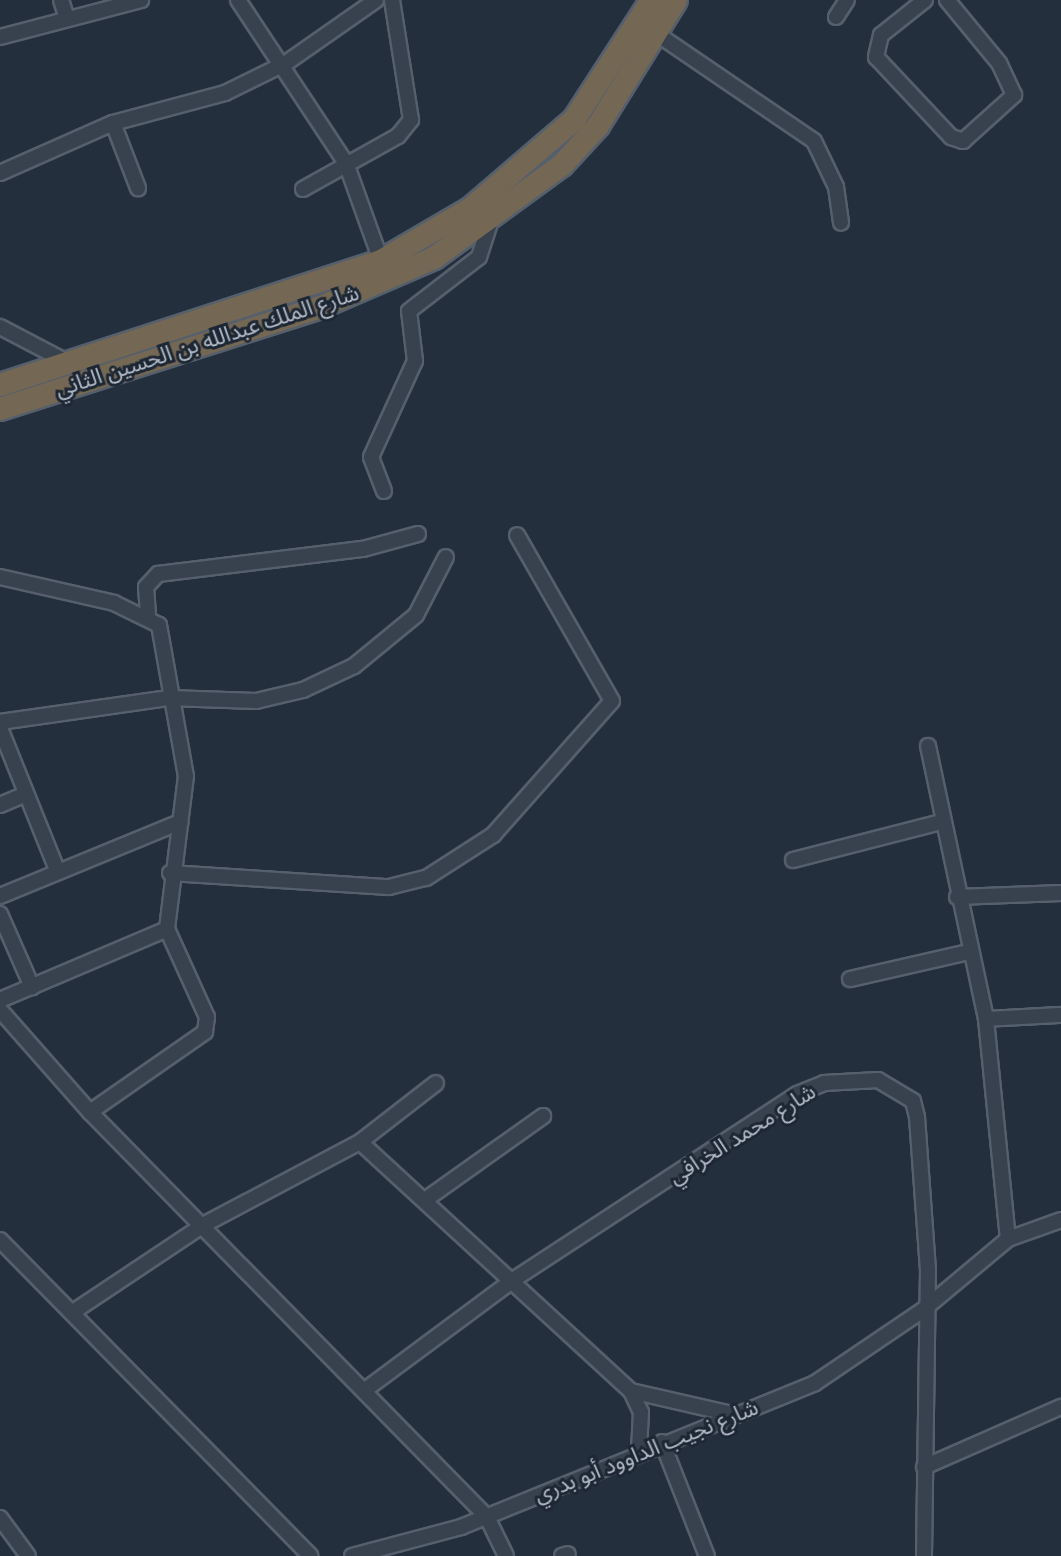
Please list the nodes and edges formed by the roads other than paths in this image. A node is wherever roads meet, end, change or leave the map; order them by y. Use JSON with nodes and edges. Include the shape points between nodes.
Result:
{"nodes":[{"id":1,"x":61,"y":0,"type":"edge"},
{"id":2,"x":141,"y":0,"type":"edge"},
{"id":3,"x":238,"y":0,"type":"edge"},
{"id":4,"x":376,"y":0,"type":"edge"},
{"id":5,"x":392,"y":0,"type":"edge"},
{"id":6,"x":652,"y":0,"type":"edge"},
{"id":7,"x":676,"y":0,"type":"edge"},
{"id":8,"x":847,"y":0,"type":"edge"},
{"id":9,"x":925,"y":0,"type":"edge"},
{"id":10,"x":947,"y":0,"type":"edge"},
{"id":11,"x":836,"y":17,"type":"dead end"},
{"id":12,"x":67,"y":19,"type":"junction"},
{"id":13,"x":660,"y":36,"type":"junction"},
{"id":14,"x":0,"y":37,"type":"edge"},
{"id":15,"x":286,"y":63,"type":"junction"},
{"id":16,"x":113,"y":123,"type":"junction"},
{"id":17,"x":0,"y":152,"type":"edge"},
{"id":18,"x":346,"y":163,"type":"junction"},
{"id":19,"x":2,"y":171,"type":"edge"},
{"id":20,"x":138,"y":188,"type":"dead end"},
{"id":21,"x":303,"y":189,"type":"dead end"},
{"id":22,"x":490,"y":223,"type":"junction"},
{"id":23,"x":841,"y":223,"type":"dead end"},
{"id":24,"x":381,"y":261,"type":"junction"},
{"id":25,"x":0,"y":327,"type":"edge"},
{"id":26,"x":69,"y":363,"type":"junction"},
{"id":27,"x":0,"y":385,"type":"edge"},
{"id":28,"x":0,"y":409,"type":"edge"},
{"id":29,"x":384,"y":491,"type":"dead end"},
{"id":30,"x":418,"y":534,"type":"dead end"},
{"id":31,"x":517,"y":535,"type":"dead end"},
{"id":32,"x":446,"y":557,"type":"dead end"},
{"id":33,"x":0,"y":577,"type":"edge"},
{"id":34,"x":148,"y":615,"type":"junction"},
{"id":35,"x":169,"y":698,"type":"junction"},
{"id":36,"x":0,"y":722,"type":"edge"},
{"id":37,"x":0,"y":728,"type":"edge"},
{"id":38,"x":928,"y":746,"type":"dead end"},
{"id":39,"x":23,"y":795,"type":"junction"},
{"id":40,"x":0,"y":805,"type":"edge"},
{"id":41,"x":180,"y":822,"type":"junction"},
{"id":42,"x":941,"y":822,"type":"junction"},
{"id":43,"x":793,"y":860,"type":"dead end"},
{"id":44,"x":58,"y":872,"type":"junction"},
{"id":45,"x":170,"y":873,"type":"junction"},
{"id":46,"x":1061,"y":893,"type":"edge"},
{"id":47,"x":0,"y":896,"type":"edge"},
{"id":48,"x":957,"y":897,"type":"junction"},
{"id":49,"x":0,"y":914,"type":"edge"},
{"id":50,"x":167,"y":929,"type":"junction"},
{"id":51,"x":969,"y":952,"type":"junction"},
{"id":52,"x":850,"y":979,"type":"dead end"},
{"id":53,"x":32,"y":987,"type":"junction"},
{"id":54,"x":0,"y":1000,"type":"edge"},
{"id":55,"x":0,"y":1010,"type":"edge"},
{"id":56,"x":1061,"y":1015,"type":"edge"},
{"id":57,"x":986,"y":1019,"type":"junction"},
{"id":58,"x":436,"y":1083,"type":"dead end"},
{"id":59,"x":90,"y":1112,"type":"junction"},
{"id":60,"x":543,"y":1116,"type":"dead end"},
{"id":61,"x":360,"y":1142,"type":"junction"},
{"id":62,"x":425,"y":1200,"type":"junction"},
{"id":63,"x":1061,"y":1220,"type":"edge"},
{"id":64,"x":205,"y":1224,"type":"junction"},
{"id":65,"x":1008,"y":1239,"type":"junction"},
{"id":66,"x":0,"y":1240,"type":"edge"},
{"id":67,"x":513,"y":1280,"type":"junction"},
{"id":68,"x":923,"y":1310,"type":"junction"},
{"id":69,"x":73,"y":1312,"type":"junction"},
{"id":70,"x":365,"y":1390,"type":"junction"},
{"id":71,"x":631,"y":1391,"type":"junction"},
{"id":72,"x":1061,"y":1407,"type":"edge"},
{"id":73,"x":734,"y":1413,"type":"junction"},
{"id":74,"x":662,"y":1442,"type":"junction"},
{"id":75,"x":639,"y":1450,"type":"junction"},
{"id":76,"x":924,"y":1467,"type":"junction"},
{"id":77,"x":487,"y":1517,"type":"junction"},
{"id":78,"x":0,"y":1518,"type":"edge"},
{"id":79,"x":28,"y":1556,"type":"edge"},
{"id":80,"x":310,"y":1556,"type":"edge"},
{"id":81,"x":352,"y":1556,"type":"edge"},
{"id":82,"x":506,"y":1556,"type":"edge"},
{"id":83,"x":707,"y":1556,"type":"edge"},
{"id":84,"x":924,"y":1556,"type":"edge"}],
"edges":[{"from":1,"to":12,"type":"street"},
{"from":2,"to":12,"type":"street"},
{"from":3,"to":15,"type":"street"},
{"from":4,"to":15,"type":"street"},
{"from":5,"to":18,"type":"street","via":[[411,120],[398,136]]},
{"from":6,"to":24,"type":"highway","name":"شارع الملك عبدالله بن الحسين الثاني","via":[[629,44],[540,154],[498,191]]},
{"from":7,"to":13,"type":"highway","name":"شارع الملك عبدالله بن الحسين الثاني"},
{"from":8,"to":11,"type":"street"},
{"from":9,"to":10,"type":"street","via":[[881,35],[876,57],[946,133],[963,141],[1014,95],[999,63]]},
{"from":12,"to":14,"type":"street"},
{"from":13,"to":22,"type":"highway","name":"شارع الملك عبدالله بن الحسين الثاني","via":[[598,126]]},
{"from":13,"to":23,"type":"street","via":[[814,141],[836,187]]},
{"from":15,"to":16,"type":"street","via":[[225,93]]},
{"from":15,"to":18,"type":"street"},
{"from":16,"to":19,"type":"street"},
{"from":16,"to":20,"type":"street"},
{"from":17,"to":19,"type":"street"},
{"from":18,"to":21,"type":"street"},
{"from":18,"to":24,"type":"street"},
{"from":22,"to":28,"type":"highway","name":"شارع الملك عبدالله بن الحسين الثاني","via":[[434,258],[321,307]]},
{"from":22,"to":29,"type":"street","via":[[479,257],[409,311],[415,361],[371,457]]},
{"from":24,"to":26,"type":"highway","name":"شارع الملك عبدالله بن الحسين الثاني"},
{"from":25,"to":26,"type":"street"},
{"from":26,"to":27,"type":"highway","name":"شارع الملك عبدالله بن الحسين الثاني"},
{"from":30,"to":34,"type":"street","via":[[363,549],[158,574],[146,587]]},
{"from":31,"to":45,"type":"street","via":[[612,701],[493,835],[426,878],[389,887]]},
{"from":32,"to":35,"type":"street","via":[[416,615],[339,676],[256,701]]},
{"from":33,"to":34,"type":"street"},
{"from":34,"to":35,"type":"street","via":[[161,632]]},
{"from":35,"to":36,"type":"street"},
{"from":35,"to":41,"type":"street","via":[[186,776]]},
{"from":37,"to":39,"type":"street"},
{"from":38,"to":42,"type":"street"},
{"from":39,"to":40,"type":"street"},
{"from":39,"to":44,"type":"street"},
{"from":41,"to":44,"type":"street"},
{"from":41,"to":45,"type":"street"},
{"from":42,"to":43,"type":"street"},
{"from":42,"to":48,"type":"street"},
{"from":44,"to":47,"type":"street"},
{"from":45,"to":50,"type":"street"},
{"from":46,"to":48,"type":"street"},
{"from":48,"to":51,"type":"street"},
{"from":49,"to":53,"type":"street"},
{"from":50,"to":53,"type":"street"},
{"from":50,"to":59,"type":"street","via":[[207,1017],[205,1032]]},
{"from":51,"to":52,"type":"street"},
{"from":51,"to":57,"type":"street"},
{"from":53,"to":54,"type":"street"},
{"from":55,"to":59,"type":"street"},
{"from":56,"to":57,"type":"street"},
{"from":57,"to":65,"type":"street"},
{"from":58,"to":61,"type":"street"},
{"from":59,"to":64,"type":"street"},
{"from":60,"to":62,"type":"street"},
{"from":61,"to":62,"type":"street"},
{"from":61,"to":64,"type":"street"},
{"from":62,"to":67,"type":"street"},
{"from":63,"to":65,"type":"street"},
{"from":64,"to":69,"type":"street"},
{"from":64,"to":70,"type":"street"},
{"from":65,"to":68,"type":"street","name":"شارع نجيب الداوود أبو بدري"},
{"from":66,"to":69,"type":"street"},
{"from":67,"to":68,"type":"street","name":"شارع محمد الخرافي","via":[[797,1094],[824,1083],[878,1080],[913,1101],[917,1117],[928,1270]]},
{"from":67,"to":70,"type":"street","name":"شارع محمد الخرافي"},
{"from":67,"to":71,"type":"street"},
{"from":68,"to":73,"type":"street","name":"شارع نجيب الداوود أبو بدري","via":[[815,1383]]},
{"from":68,"to":76,"type":"street","name":"شارع محمد الخرافي"},
{"from":69,"to":80,"type":"street"},
{"from":70,"to":77,"type":"street"},
{"from":71,"to":73,"type":"street"},
{"from":71,"to":75,"type":"street","via":[[641,1412]]},
{"from":72,"to":76,"type":"street"},
{"from":73,"to":74,"type":"street","name":"شارع نجيب الداوود أبو بدري"},
{"from":74,"to":75,"type":"street","name":"شارع نجيب الداوود أبو بدري"},
{"from":74,"to":83,"type":"street"},
{"from":75,"to":77,"type":"street","name":"شارع نجيب الداوود أبو بدري"},
{"from":76,"to":84,"type":"street","name":"شارع محمد الخرافي"},
{"from":77,"to":81,"type":"street","name":"شارع نجيب الداوود أبو بدري"},
{"from":77,"to":82,"type":"street"},
{"from":78,"to":79,"type":"street"}]}
